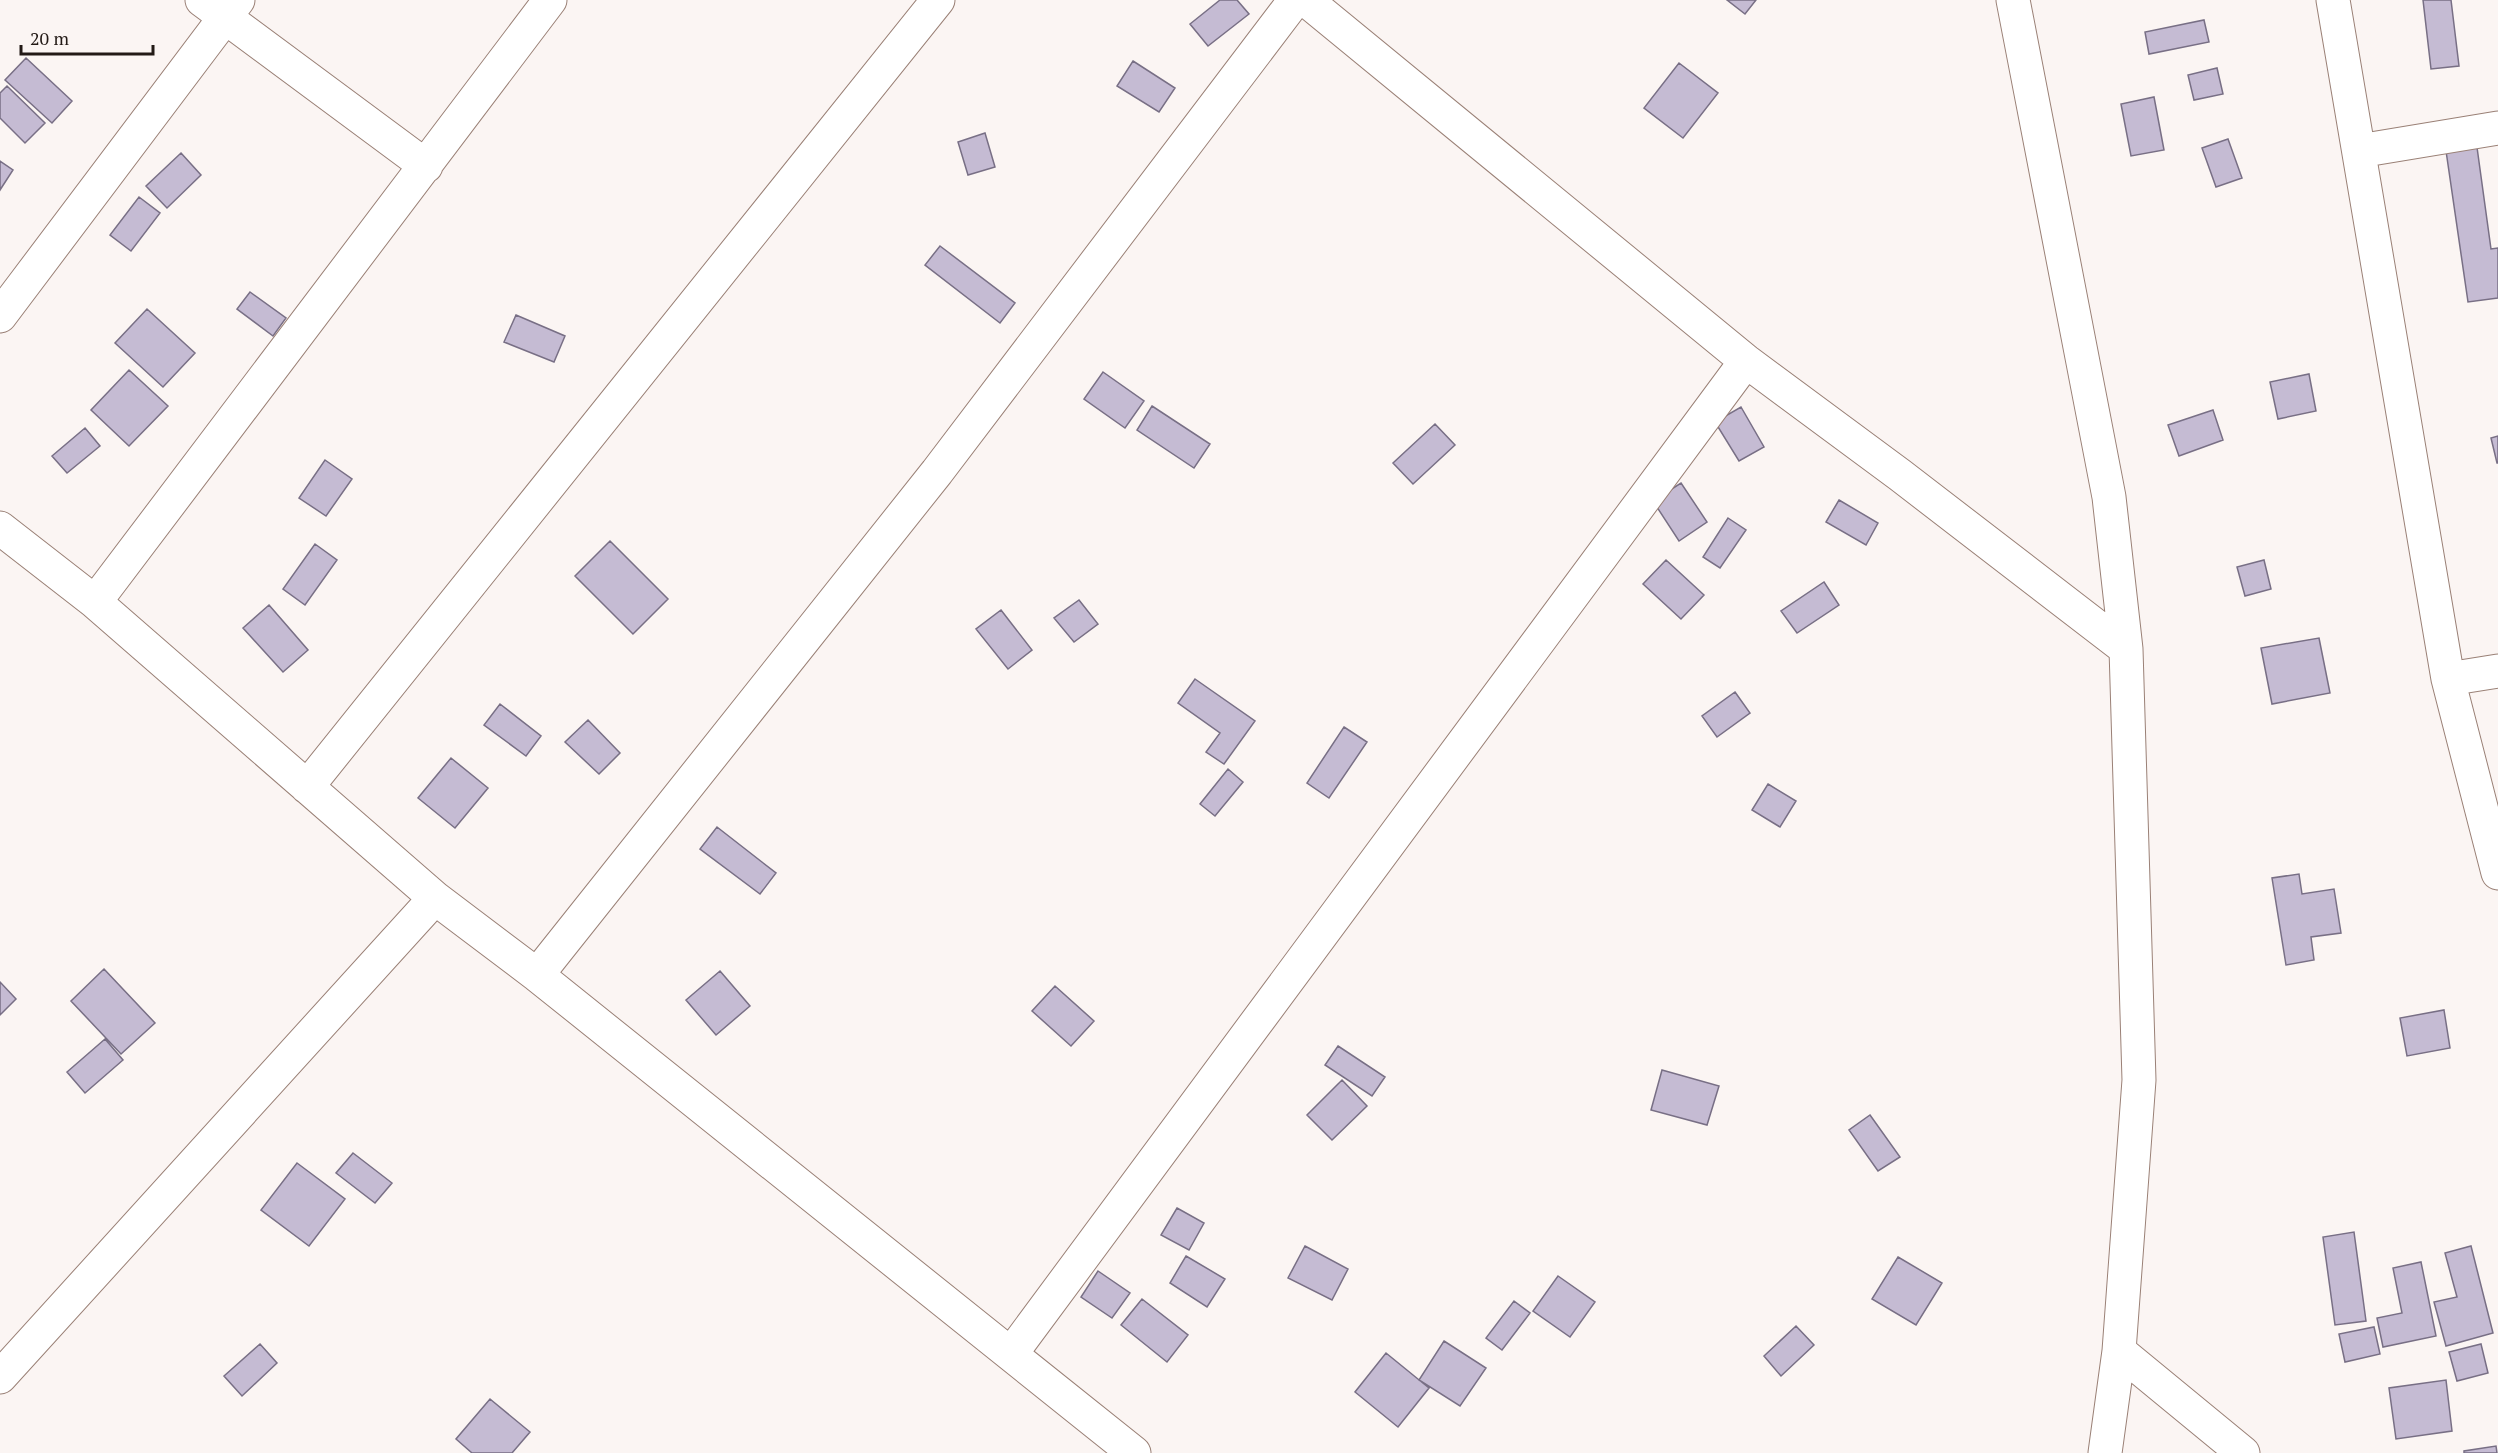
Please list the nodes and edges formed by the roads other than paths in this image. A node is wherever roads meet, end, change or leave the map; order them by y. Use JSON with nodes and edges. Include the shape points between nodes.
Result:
{"nodes":[{"id":1,"x":550,"y":0,"type":"edge"},
{"id":2,"x":938,"y":0,"type":"edge"},
{"id":3,"x":1295,"y":0,"type":"edge"},
{"id":4,"x":1305,"y":0,"type":"edge"},
{"id":5,"x":2013,"y":0,"type":"edge"},
{"id":6,"x":2333,"y":0,"type":"edge"},
{"id":7,"x":222,"y":6,"type":"edge"},
{"id":8,"x":2498,"y":128,"type":"edge"},
{"id":9,"x":2359,"y":151,"type":"junction"},
{"id":10,"x":426,"y":166,"type":"junction"},
{"id":11,"x":0,"y":316,"type":"edge"},
{"id":12,"x":1746,"y":361,"type":"junction"},
{"id":13,"x":0,"y":528,"type":"edge"},
{"id":14,"x":95,"y":602,"type":"junction"},
{"id":15,"x":2126,"y":649,"type":"junction"},
{"id":16,"x":2498,"y":671,"type":"edge"},
{"id":17,"x":2448,"y":679,"type":"junction"},
{"id":18,"x":307,"y":787,"type":"junction"},
{"id":19,"x":2498,"y":873,"type":"edge"},
{"id":20,"x":435,"y":898,"type":"junction"},
{"id":21,"x":537,"y":975,"type":"junction"},
{"id":22,"x":2119,"y":1351,"type":"junction"},
{"id":23,"x":1011,"y":1354,"type":"junction"},
{"id":24,"x":0,"y":1377,"type":"edge"},
{"id":25,"x":1134,"y":1453,"type":"edge"},
{"id":26,"x":2105,"y":1453,"type":"edge"},
{"id":27,"x":2243,"y":1453,"type":"edge"}],
"edges":[{"from":1,"to":10,"type":"street"},
{"from":2,"to":18,"type":"street"},
{"from":3,"to":21,"type":"street","via":[[937,472]]},
{"from":4,"to":12,"type":"street"},
{"from":5,"to":15,"type":"street","via":[[2109,497]]},
{"from":6,"to":9,"type":"street"},
{"from":7,"to":10,"type":"street"},
{"from":7,"to":11,"type":"street"},
{"from":8,"to":9,"type":"street"},
{"from":9,"to":17,"type":"street"},
{"from":10,"to":14,"type":"street"},
{"from":12,"to":15,"type":"street"},
{"from":12,"to":23,"type":"street"},
{"from":13,"to":14,"type":"street"},
{"from":14,"to":18,"type":"street"},
{"from":15,"to":22,"type":"street","via":[[2139,1080]]},
{"from":16,"to":17,"type":"street"},
{"from":17,"to":19,"type":"street"},
{"from":18,"to":20,"type":"street"},
{"from":20,"to":21,"type":"street"},
{"from":20,"to":24,"type":"street"},
{"from":21,"to":23,"type":"street"},
{"from":22,"to":26,"type":"street"},
{"from":22,"to":27,"type":"street"},
{"from":23,"to":25,"type":"street"}]}
